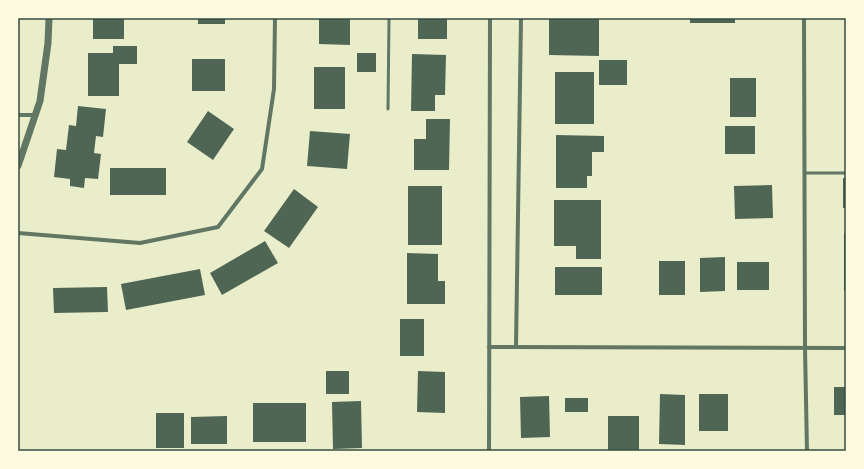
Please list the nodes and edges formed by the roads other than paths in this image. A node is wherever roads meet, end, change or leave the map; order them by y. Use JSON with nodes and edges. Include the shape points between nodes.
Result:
{"nodes":[{"id":1,"x":49,"y":18,"type":"edge"},
{"id":2,"x":275,"y":18,"type":"edge"},
{"id":3,"x":389,"y":18,"type":"edge"},
{"id":4,"x":490,"y":18,"type":"edge"},
{"id":5,"x":521,"y":18,"type":"edge"},
{"id":6,"x":804,"y":18,"type":"edge"},
{"id":7,"x":388,"y":109,"type":"dead end"},
{"id":8,"x":18,"y":115,"type":"edge"},
{"id":9,"x":35,"y":115,"type":"junction"},
{"id":10,"x":18,"y":166,"type":"edge"},
{"id":11,"x":805,"y":173,"type":"junction"},
{"id":12,"x":846,"y":173,"type":"edge"},
{"id":13,"x":18,"y":232,"type":"edge"},
{"id":14,"x":489,"y":347,"type":"junction"},
{"id":15,"x":516,"y":347,"type":"junction"},
{"id":16,"x":805,"y":348,"type":"junction"},
{"id":17,"x":846,"y":348,"type":"edge"},
{"id":18,"x":488,"y":451,"type":"edge"},
{"id":19,"x":806,"y":451,"type":"edge"}],
"edges":[{"from":1,"to":9,"type":"street","via":[[40,101]]},
{"from":2,"to":13,"type":"street","via":[[274,89],[262,169],[218,228],[140,243]]},
{"from":3,"to":7,"type":"lane"},
{"from":4,"to":14,"type":"street"},
{"from":5,"to":15,"type":"street"},
{"from":6,"to":11,"type":"street"},
{"from":8,"to":9,"type":"street"},
{"from":9,"to":10,"type":"street"},
{"from":11,"to":12,"type":"lane"},
{"from":11,"to":16,"type":"street"},
{"from":14,"to":15,"type":"street"},
{"from":14,"to":18,"type":"street"},
{"from":15,"to":16,"type":"street"},
{"from":16,"to":17,"type":"street"},
{"from":16,"to":19,"type":"street"}]}
